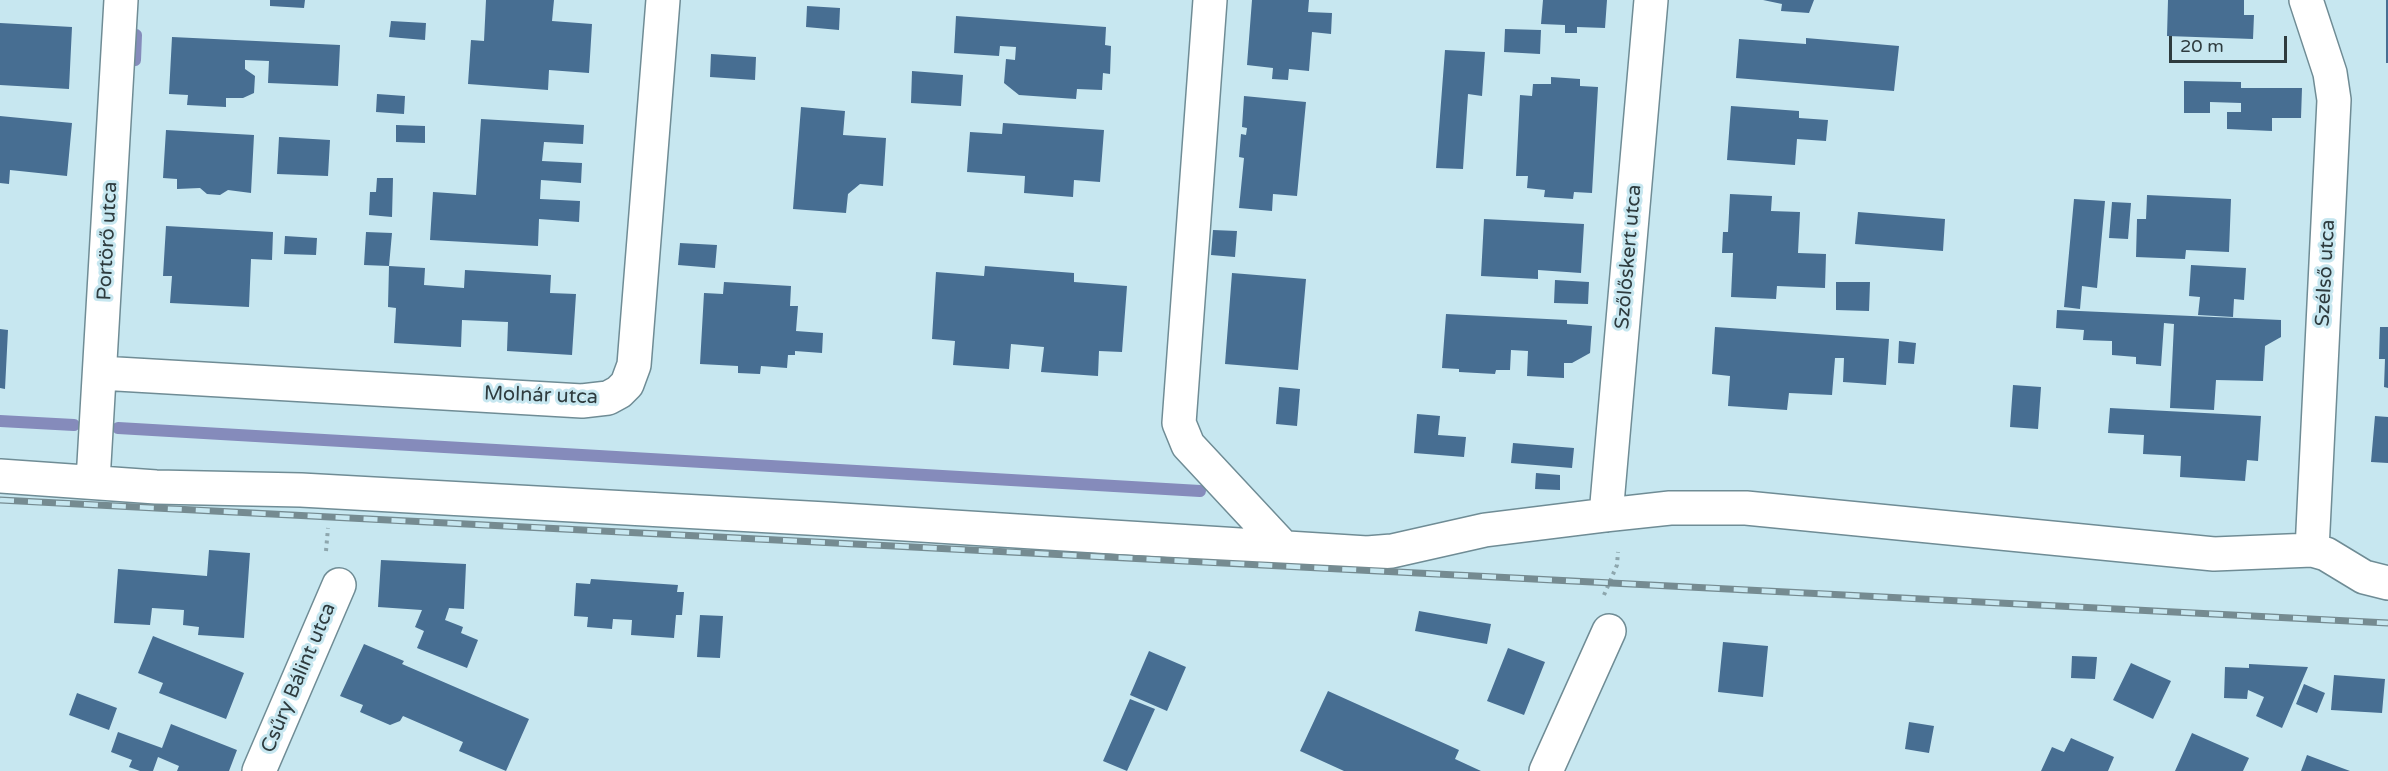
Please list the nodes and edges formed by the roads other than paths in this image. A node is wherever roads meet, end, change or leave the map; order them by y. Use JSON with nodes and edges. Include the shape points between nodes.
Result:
{"nodes":[{"id":1,"x":121,"y":0,"type":"edge"},
{"id":2,"x":663,"y":0,"type":"edge"},
{"id":3,"x":1210,"y":0,"type":"edge"},
{"id":4,"x":1651,"y":0,"type":"edge"},
{"id":5,"x":2306,"y":0,"type":"edge"},
{"id":6,"x":100,"y":373,"type":"junction"},
{"id":7,"x":0,"y":476,"type":"edge"},
{"id":8,"x":93,"y":481,"type":"junction"},
{"id":9,"x":1613,"y":514,"type":"junction"},
{"id":10,"x":1284,"y":548,"type":"junction"},
{"id":11,"x":2312,"y":550,"type":"junction"},
{"id":12,"x":2388,"y":583,"type":"edge"},
{"id":13,"x":339,"y":585,"type":"dead end"},
{"id":14,"x":1606,"y":616,"type":"road end"},
{"id":15,"x":259,"y":771,"type":"edge"},
{"id":16,"x":1546,"y":771,"type":"edge"}],
"edges":[{"from":1,"to":6,"type":"street","name":"Portörő utca"},
{"from":2,"to":6,"type":"street","name":"Molnár utca","via":[[636,353],[631,376],[619,392],[608,398],[582,400]]},
{"from":3,"to":10,"type":"street","via":[[1179,423],[1188,445]]},
{"from":4,"to":9,"type":"street","name":"Szőlőskert utca"},
{"from":5,"to":11,"type":"street","name":"Szélső utca","via":[[2330,73],[2334,100]]},
{"from":6,"to":8,"type":"street","name":"Portörő utca"},
{"from":7,"to":8,"type":"street"},
{"from":8,"to":10,"type":"street","via":[[826,519]]},
{"from":9,"to":10,"type":"street","via":[[1485,530],[1392,551],[1349,553]]},
{"from":9,"to":11,"type":"street","via":[[1670,508],[1746,508],[2197,553]]},
{"from":11,"to":12,"type":"street","via":[[2364,577]]},
{"from":13,"to":15,"type":"street","name":"Csűry Bálint utca"},
{"from":14,"to":16,"type":"street"}]}
